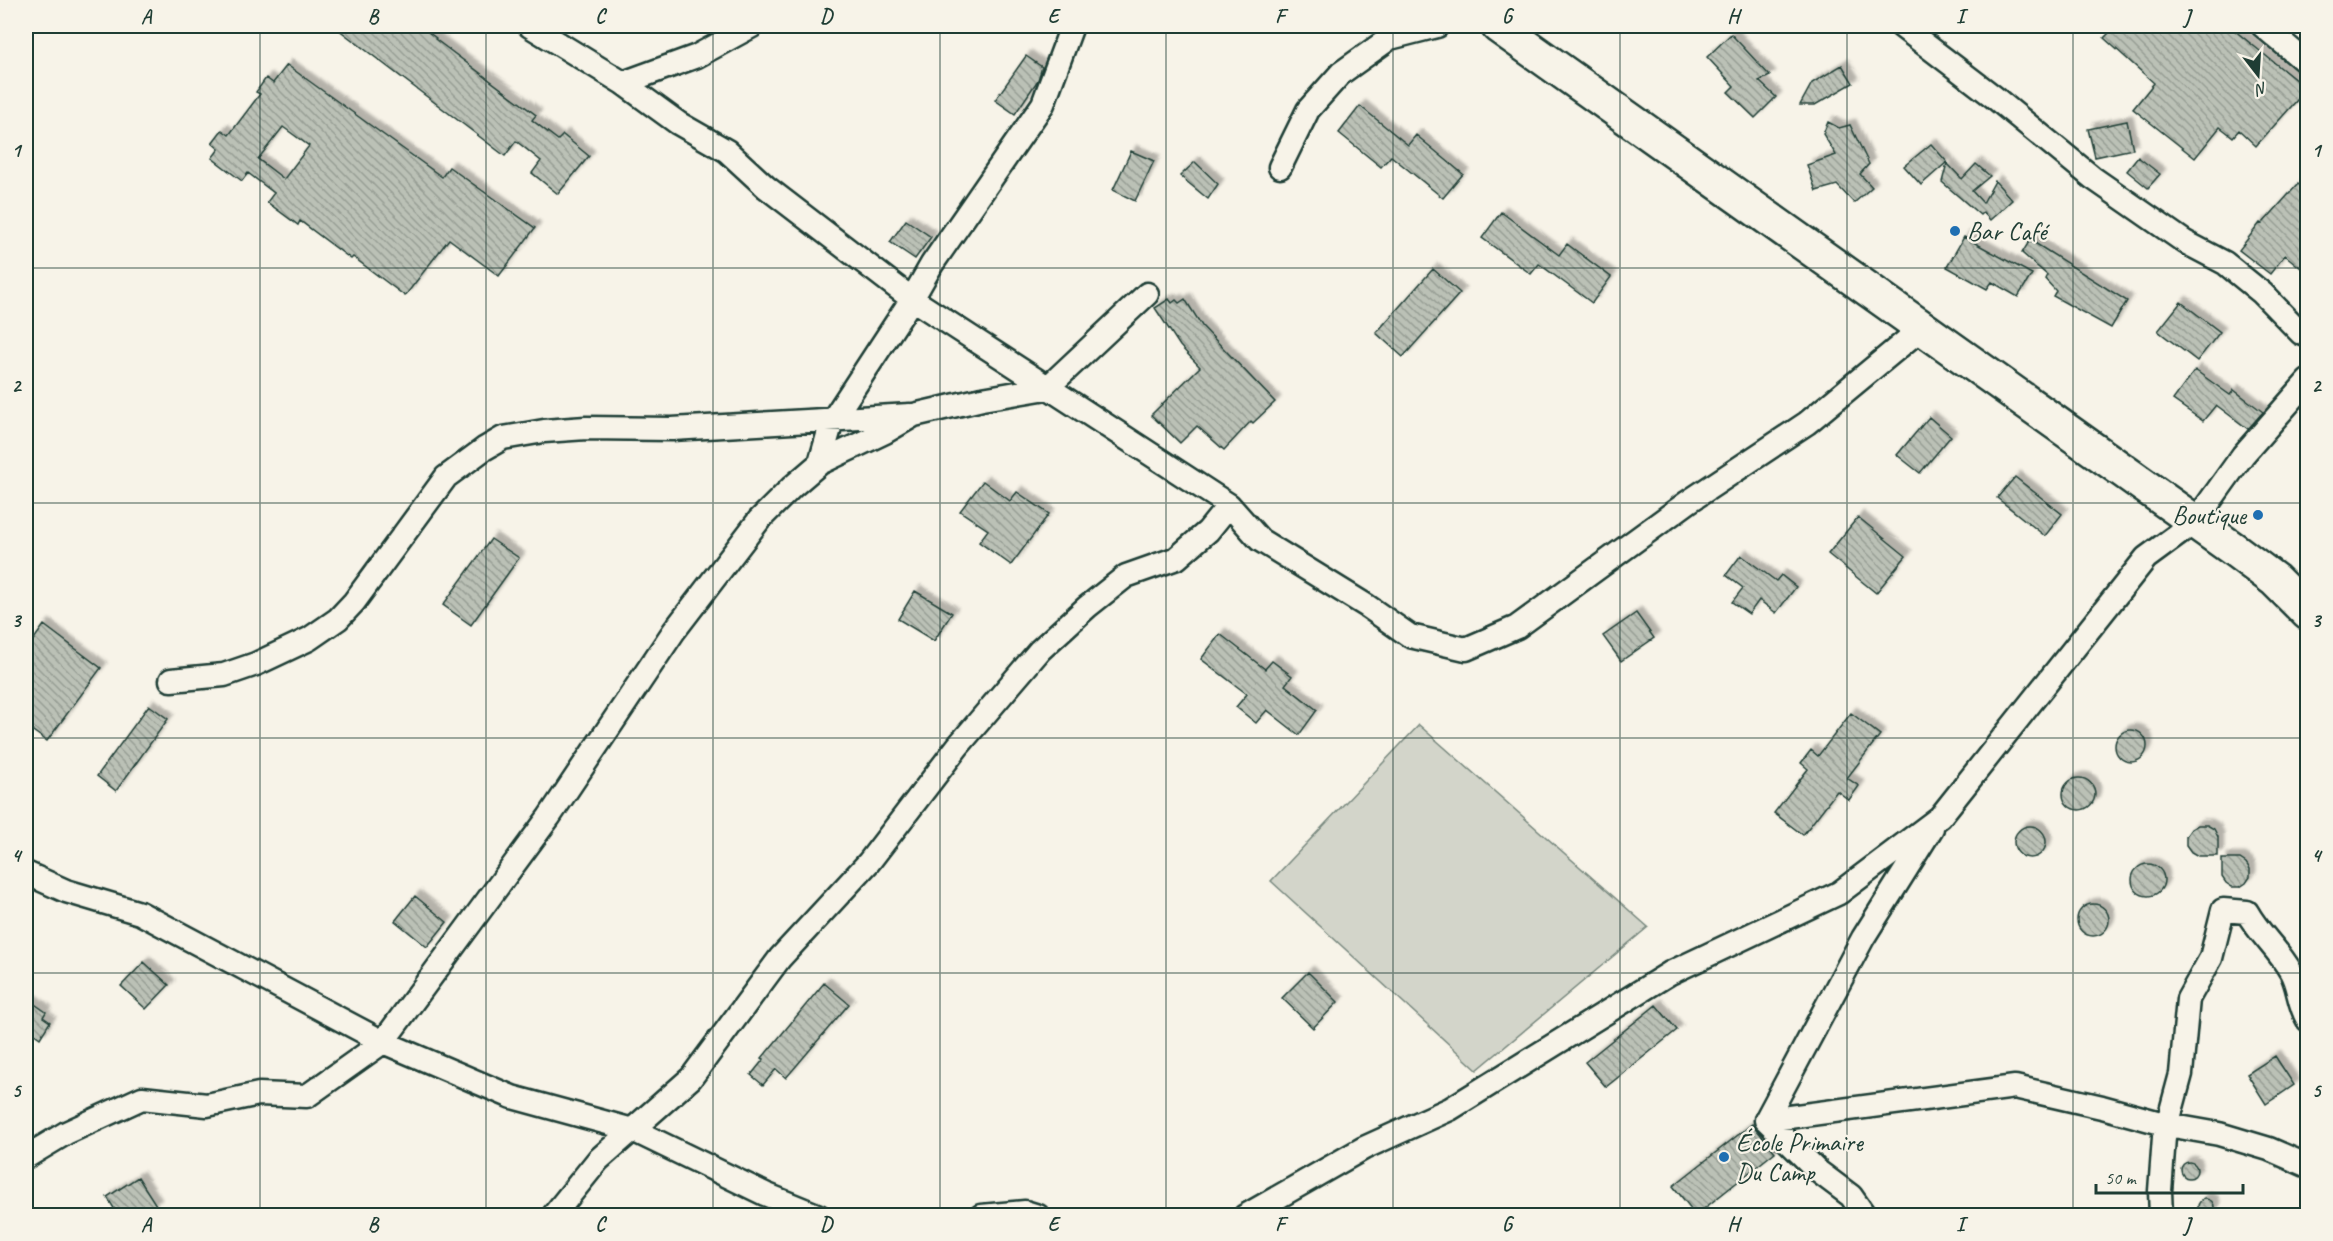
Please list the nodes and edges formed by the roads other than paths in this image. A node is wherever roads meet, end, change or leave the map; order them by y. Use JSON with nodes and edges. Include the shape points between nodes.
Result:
{"nodes":[{"id":1,"x":530,"y":26,"type":"edge"},
{"id":2,"x":752,"y":26,"type":"edge"},
{"id":3,"x":1072,"y":26,"type":"edge"},
{"id":4,"x":1437,"y":26,"type":"edge"},
{"id":5,"x":1498,"y":26,"type":"edge"},
{"id":6,"x":1901,"y":26,"type":"edge"},
{"id":7,"x":2263,"y":26,"type":"edge"},
{"id":8,"x":2307,"y":64,"type":"edge"},
{"id":9,"x":623,"y":83,"type":"junction"},
{"id":10,"x":1280,"y":167,"type":"dead end"},
{"id":11,"x":1147,"y":294,"type":"dead end"},
{"id":12,"x":912,"y":299,"type":"junction"},
{"id":13,"x":1923,"y":327,"type":"junction"},
{"id":14,"x":2307,"y":336,"type":"edge"},
{"id":15,"x":2307,"y":381,"type":"edge"},
{"id":16,"x":1047,"y":388,"type":"junction"},
{"id":17,"x":914,"y":415,"type":"junction"},
{"id":18,"x":832,"y":421,"type":"junction"},
{"id":19,"x":820,"y":463,"type":"junction"},
{"id":20,"x":1229,"y":505,"type":"junction"},
{"id":21,"x":2195,"y":522,"type":"junction"},
{"id":22,"x":2307,"y":613,"type":"edge"},
{"id":23,"x":171,"y":680,"type":"dead end"},
{"id":24,"x":1940,"y":817,"type":"junction"},
{"id":25,"x":26,"y":873,"type":"edge"},
{"id":26,"x":2307,"y":1020,"type":"edge"},
{"id":27,"x":383,"y":1042,"type":"junction"},
{"id":28,"x":1766,"y":1120,"type":"junction"},
{"id":29,"x":2168,"y":1125,"type":"junction"},
{"id":30,"x":633,"y":1130,"type":"junction"},
{"id":31,"x":26,"y":1157,"type":"edge"},
{"id":32,"x":2307,"y":1166,"type":"edge"},
{"id":33,"x":553,"y":1215,"type":"edge"},
{"id":34,"x":819,"y":1215,"type":"edge"},
{"id":35,"x":981,"y":1215,"type":"edge"},
{"id":36,"x":1038,"y":1215,"type":"edge"},
{"id":37,"x":1245,"y":1215,"type":"edge"},
{"id":38,"x":1865,"y":1215,"type":"edge"},
{"id":39,"x":2161,"y":1215,"type":"edge"}],
"edges":[{"from":1,"to":9,"type":"street"},
{"from":2,"to":9,"type":"street","via":[[698,56]]},
{"from":3,"to":12,"type":"street","via":[[1042,104]]},
{"from":4,"to":10,"type":"street","via":[[1390,38],[1341,73],[1308,110]]},
{"from":5,"to":13,"type":"highway"},
{"from":6,"to":14,"type":"street","via":[[2093,178],[2185,242],[2225,263]]},
{"from":7,"to":8,"type":"street"},
{"from":9,"to":12,"type":"street","via":[[727,152],[765,187]]},
{"from":11,"to":16,"type":"street"},
{"from":12,"to":16,"type":"street"},
{"from":12,"to":18,"type":"street"},
{"from":13,"to":20,"type":"street","via":[[1807,423],[1688,502],[1518,627],[1466,650],[1410,636],[1260,540]]},
{"from":13,"to":21,"type":"highway"},
{"from":15,"to":21,"type":"street","via":[[2243,455]]},
{"from":16,"to":17,"type":"street"},
{"from":16,"to":20,"type":"street"},
{"from":17,"to":18,"type":"street"},
{"from":17,"to":19,"type":"street"},
{"from":18,"to":19,"type":"street"},
{"from":18,"to":23,"type":"street","via":[[672,429],[586,428],[503,438],[446,477],[338,619],[309,639],[256,664],[224,675]]},
{"from":19,"to":27,"type":"street","via":[[759,520],[674,631],[549,817]]},
{"from":20,"to":30,"type":"street","via":[[1208,531],[1177,558],[1126,576],[1040,650],[958,746],[869,862],[780,958],[691,1078]]},
{"from":21,"to":22,"type":"highway","via":[[2275,580]]},
{"from":21,"to":24,"type":"street","via":[[2146,558]]},
{"from":24,"to":28,"type":"street","via":[[1863,938]]},
{"from":24,"to":37,"type":"street","via":[[1839,893],[1670,973],[1450,1109],[1364,1148]]},
{"from":25,"to":27,"type":"street","via":[[66,891],[140,913]]},
{"from":26,"to":29,"type":"street","via":[[2292,974],[2247,912],[2223,910],[2211,958],[2188,999],[2181,1074]]},
{"from":27,"to":30,"type":"street","via":[[512,1097]]},
{"from":27,"to":31,"type":"street","via":[[308,1096],[259,1094],[207,1105],[142,1098],[66,1133]]},
{"from":28,"to":29,"type":"street","via":[[2015,1087]]},
{"from":28,"to":38,"type":"street","via":[[1819,1172],[1851,1196]]},
{"from":29,"to":32,"type":"street","via":[[2219,1134]]},
{"from":29,"to":39,"type":"street","via":[[2164,1137]]},
{"from":30,"to":33,"type":"street","via":[[598,1160]]},
{"from":30,"to":34,"type":"street","via":[[765,1194]]},
{"from":35,"to":36,"type":"street"}]}
